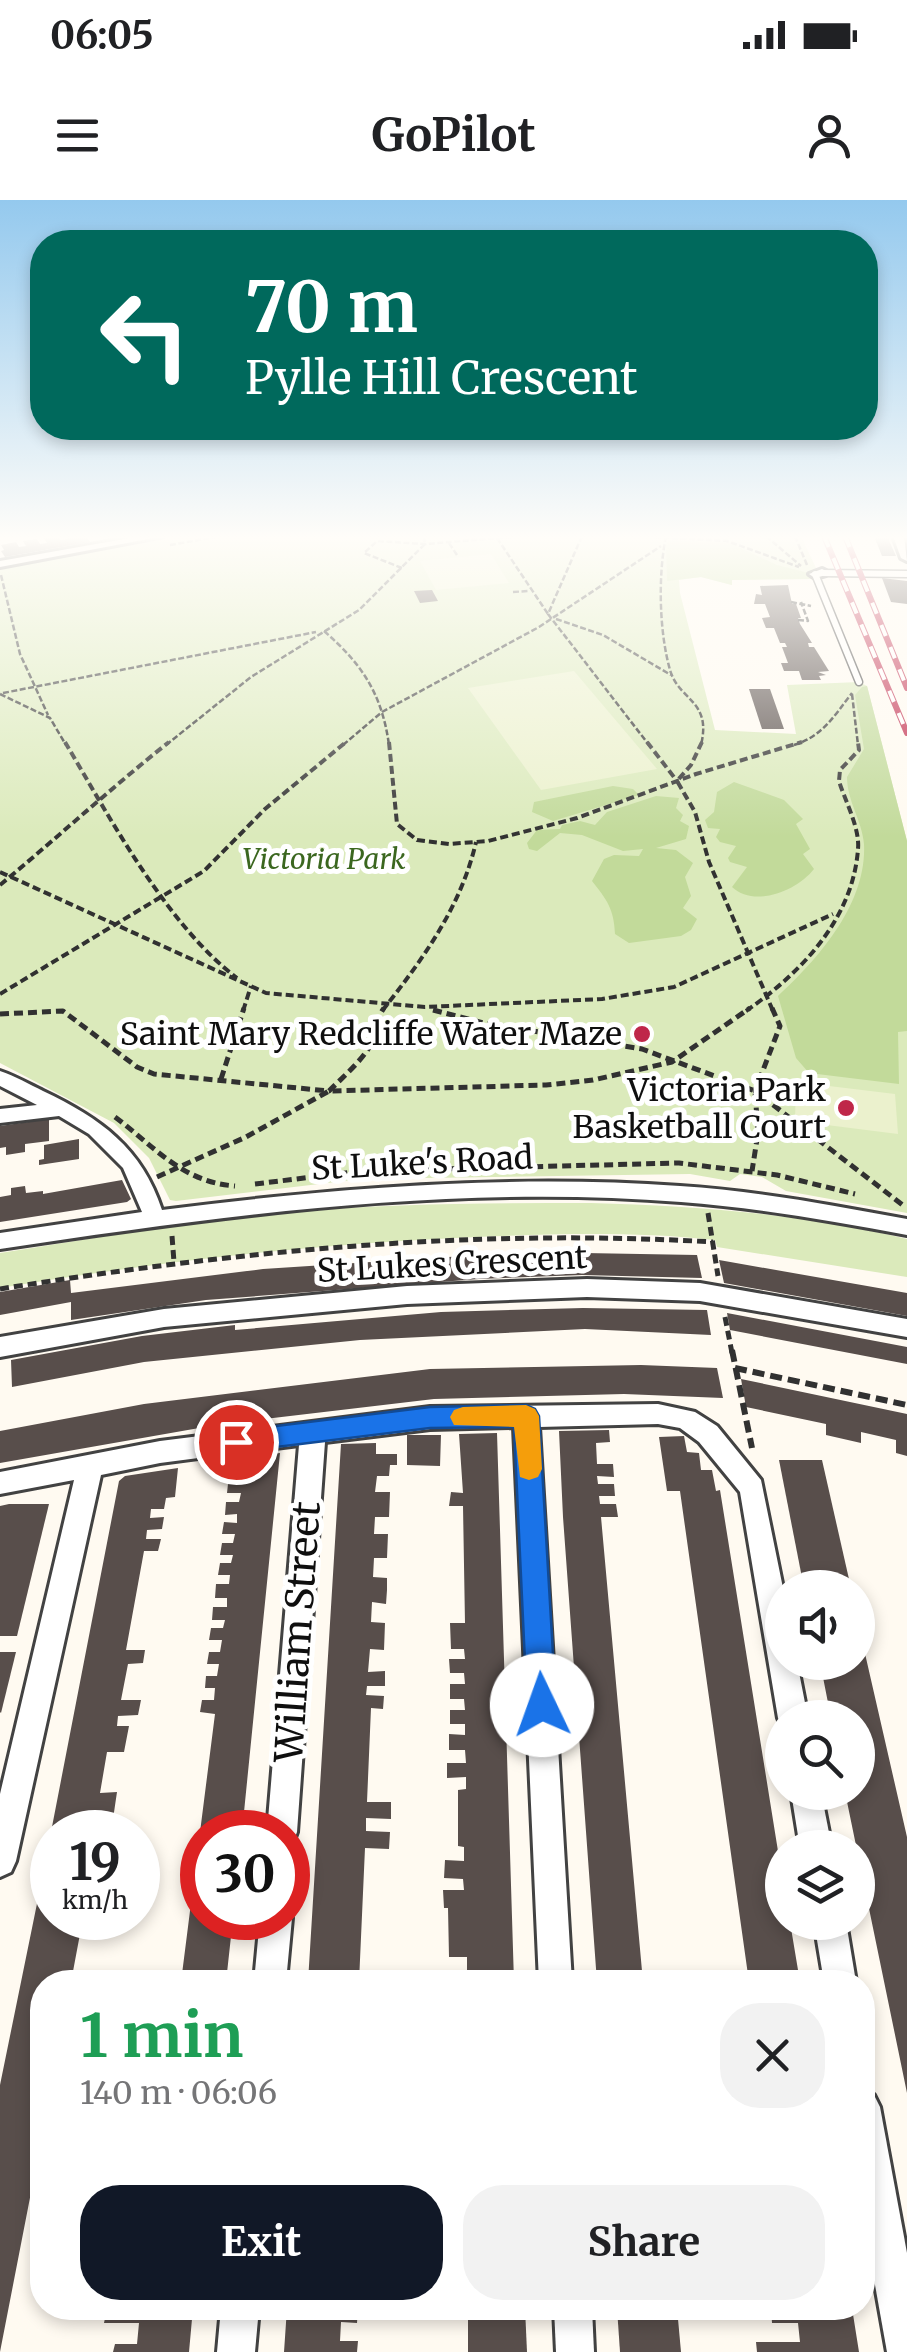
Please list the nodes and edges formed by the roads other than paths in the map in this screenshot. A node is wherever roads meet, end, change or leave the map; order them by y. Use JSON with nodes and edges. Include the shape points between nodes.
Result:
{"nodes":[{"id":1,"x":840,"y":636,"type":"edge"},
{"id":2,"x":859,"y":682,"type":"road end"},
{"id":3,"x":0,"y":1078,"type":"edge"},
{"id":4,"x":59,"y":1109,"type":"junction"},
{"id":5,"x":0,"y":1116,"type":"edge"},
{"id":6,"x":163,"y":1222,"type":"junction"},
{"id":7,"x":907,"y":1227,"type":"edge"},
{"id":8,"x":0,"y":1241,"type":"edge"},
{"id":9,"x":907,"y":1328,"type":"edge"},
{"id":10,"x":0,"y":1347,"type":"edge"},
{"id":11,"x":526,"y":1416,"type":"junction"},
{"id":12,"x":314,"y":1431,"type":"junction"},
{"id":13,"x":90,"y":1466,"type":"junction"},
{"id":14,"x":0,"y":1483,"type":"edge"},
{"id":15,"x":767,"y":1570,"type":"edge"},
{"id":16,"x":284,"y":1810,"type":"edge"},
{"id":17,"x":0,"y":1861,"type":"edge"},
{"id":18,"x":274,"y":1940,"type":"edge"},
{"id":19,"x":833,"y":1940,"type":"edge"},
{"id":20,"x":271,"y":1970,"type":"edge"},
{"id":21,"x":555,"y":1970,"type":"edge"},
{"id":22,"x":838,"y":1970,"type":"edge"},
{"id":23,"x":875,"y":2179,"type":"edge"},
{"id":24,"x":239,"y":2320,"type":"edge"},
{"id":25,"x":574,"y":2320,"type":"edge"},
{"id":26,"x":236,"y":2352,"type":"edge"},
{"id":27,"x":576,"y":2352,"type":"edge"},
{"id":28,"x":906,"y":2352,"type":"edge"}],
"edges":[{"from":1,"to":2,"type":"lane"},
{"from":3,"to":4,"type":"street"},
{"from":4,"to":5,"type":"street"},
{"from":4,"to":6,"type":"street","via":[[113,1140],[146,1183]]},
{"from":6,"to":7,"type":"street","name":"St Luke's Road","via":[[359,1196],[502,1188],[748,1198]]},
{"from":6,"to":8,"type":"street","name":"St Luke's Road"},
{"from":9,"to":10,"type":"street","name":"St Lukes Crescent","via":[[700,1292],[587,1288],[407,1295],[164,1318]]},
{"from":11,"to":12,"type":"street"},
{"from":11,"to":15,"type":"street","via":[[686,1419],[708,1434],[752,1488]]},
{"from":11,"to":21,"type":"street"},
{"from":12,"to":13,"type":"street"},
{"from":12,"to":16,"type":"street","name":"William Street"},
{"from":13,"to":14,"type":"street"},
{"from":13,"to":17,"type":"street"},
{"from":18,"to":20,"type":"street"},
{"from":19,"to":22,"type":"street"},
{"from":23,"to":28,"type":"street"},
{"from":24,"to":26,"type":"street"},
{"from":25,"to":27,"type":"street"}]}
